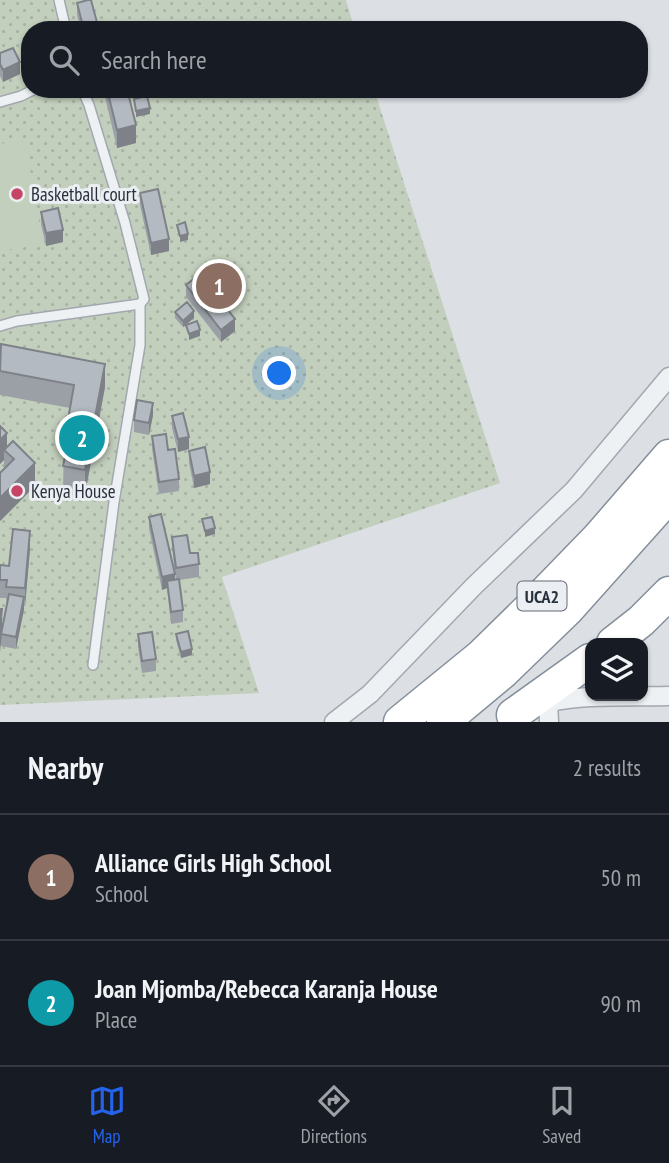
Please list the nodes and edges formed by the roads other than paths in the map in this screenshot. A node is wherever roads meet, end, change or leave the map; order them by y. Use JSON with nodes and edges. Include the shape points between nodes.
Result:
{"nodes":[{"id":1,"x":60,"y":0,"type":"edge"},
{"id":2,"x":64,"y":21,"type":"edge"},
{"id":3,"x":21,"y":96,"type":"edge"},
{"id":4,"x":86,"y":98,"type":"edge"},
{"id":5,"x":0,"y":102,"type":"edge"},
{"id":6,"x":140,"y":304,"type":"junction"},
{"id":7,"x":0,"y":326,"type":"edge"},
{"id":8,"x":669,"y":377,"type":"edge"},
{"id":9,"x":669,"y":456,"type":"edge"},
{"id":10,"x":669,"y":496,"type":"edge"},
{"id":11,"x":669,"y":593,"type":"edge"},
{"id":12,"x":619,"y":638,"type":"edge"},
{"id":13,"x":585,"y":664,"type":"edge"},
{"id":14,"x":93,"y":665,"type":"dead end"},
{"id":15,"x":669,"y":696,"type":"edge"},
{"id":16,"x":548,"y":702,"type":"junction"},
{"id":17,"x":509,"y":718,"type":"edge"},
{"id":18,"x":334,"y":722,"type":"edge"},
{"id":19,"x":400,"y":722,"type":"edge"},
{"id":20,"x":443,"y":722,"type":"edge"},
{"id":21,"x":549,"y":722,"type":"edge"}],
"edges":[{"from":1,"to":2,"type":"lane"},
{"from":3,"to":5,"type":"lane"},
{"from":4,"to":6,"type":"lane","via":[[125,223],[144,299]]},
{"from":6,"to":7,"type":"lane"},
{"from":6,"to":14,"type":"lane","via":[[140,345]]},
{"from":8,"to":18,"type":"street","via":[[574,490],[369,694]]},
{"from":9,"to":19,"type":"highway","number":"UCA2","via":[[532,606],[481,656]]},
{"from":10,"to":20,"type":"highway","number":"UCA2","via":[[567,610]]},
{"from":11,"to":12,"type":"highway"},
{"from":13,"to":17,"type":"highway"},
{"from":15,"to":16,"type":"street"},
{"from":16,"to":17,"type":"street"},
{"from":16,"to":21,"type":"street"}]}
